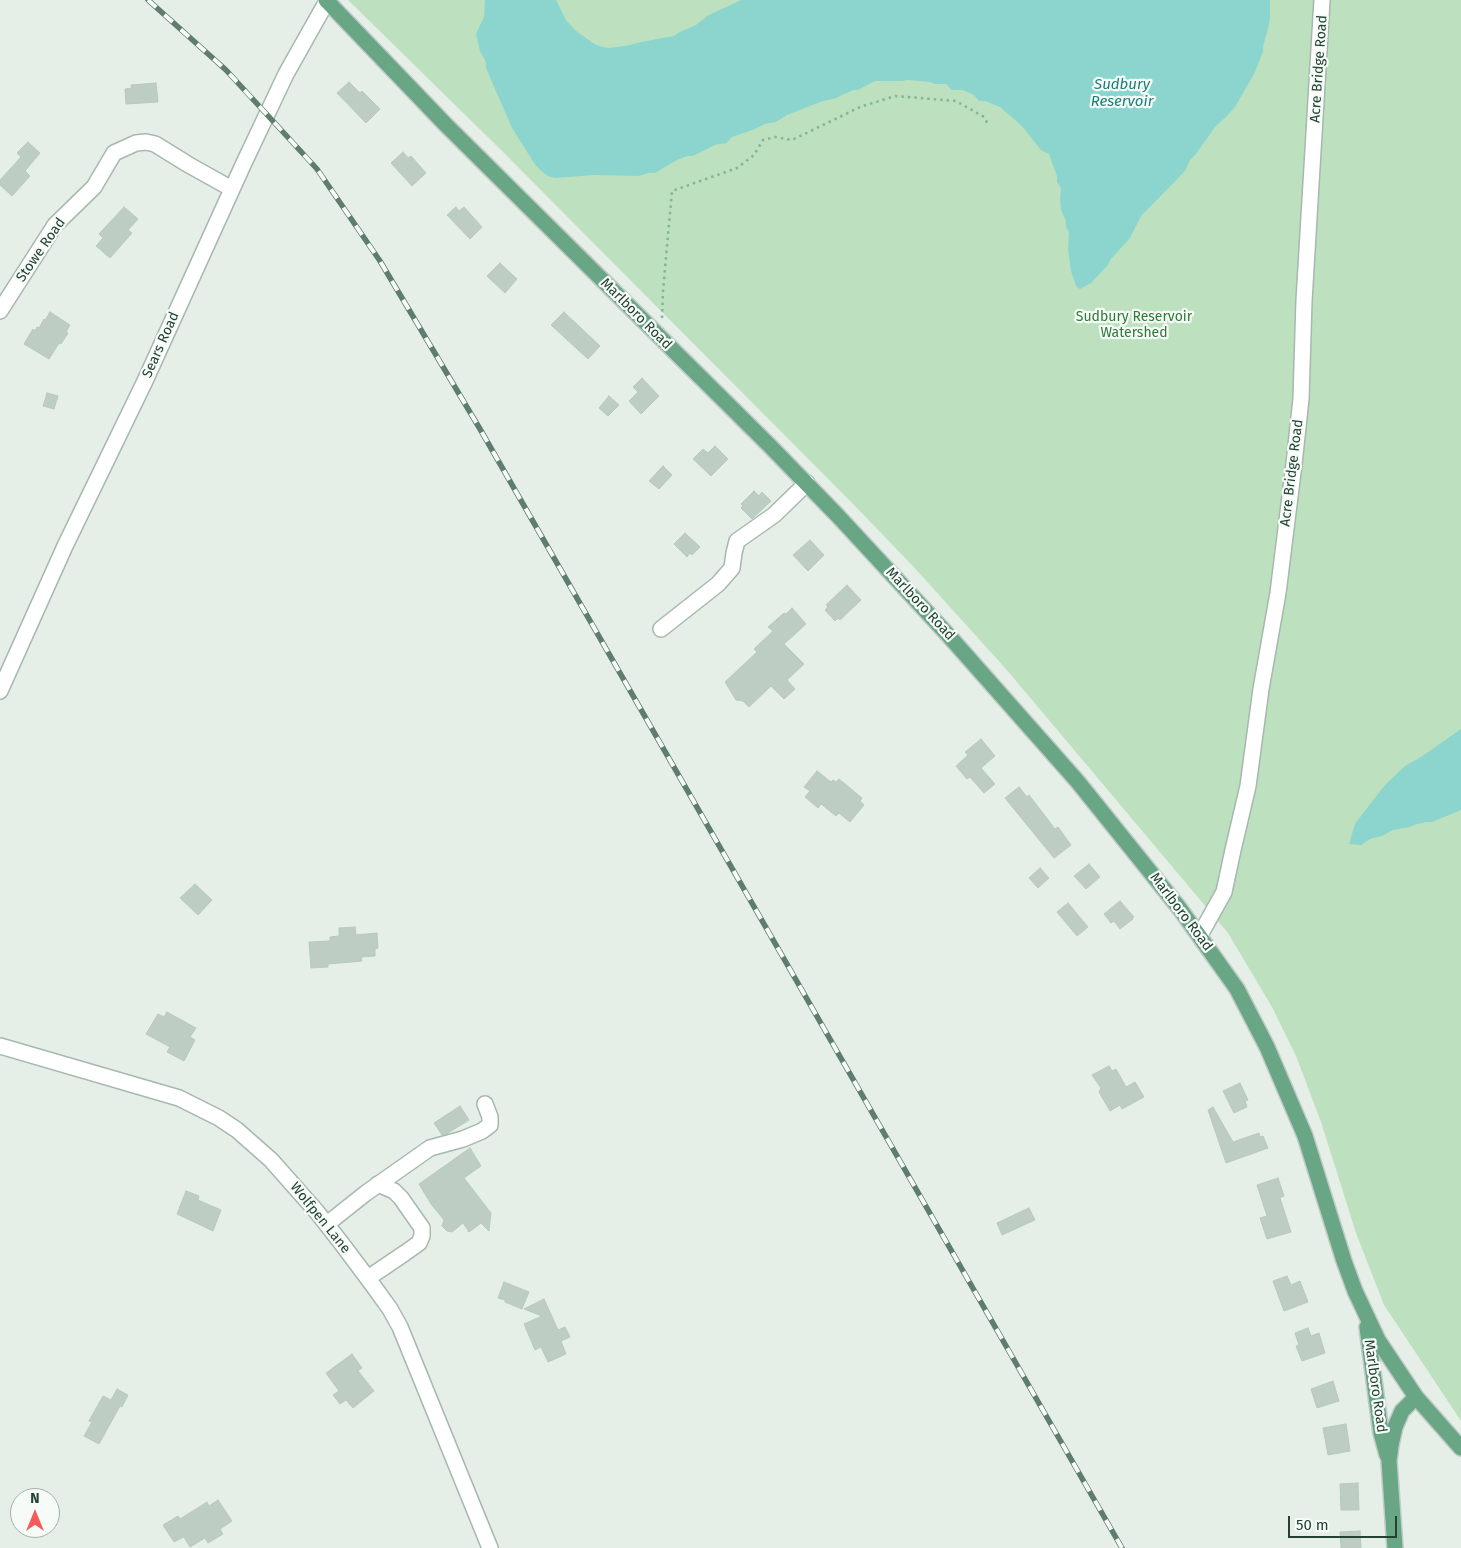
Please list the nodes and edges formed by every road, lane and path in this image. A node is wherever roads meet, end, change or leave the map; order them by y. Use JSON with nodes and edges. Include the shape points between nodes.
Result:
{"nodes":[{"id":1,"x":326,"y":0,"type":"edge"},
{"id":2,"x":1322,"y":0,"type":"edge"},
{"id":3,"x":989,"y":126,"type":"dead end"},
{"id":4,"x":232,"y":189,"type":"junction"},
{"id":5,"x":0,"y":311,"type":"edge"},
{"id":6,"x":654,"y":332,"type":"junction"},
{"id":7,"x":807,"y":483,"type":"junction"},
{"id":8,"x":661,"y":629,"type":"dead end"},
{"id":9,"x":0,"y":691,"type":"edge"},
{"id":10,"x":1200,"y":935,"type":"junction"},
{"id":11,"x":0,"y":1046,"type":"edge"},
{"id":12,"x":485,"y":1104,"type":"dead end"},
{"id":13,"x":378,"y":1184,"type":"junction"},
{"id":14,"x":327,"y":1224,"type":"junction"},
{"id":15,"x":368,"y":1278,"type":"junction"},
{"id":16,"x":1365,"y":1311,"type":"junction"},
{"id":17,"x":1416,"y":1397,"type":"junction"},
{"id":18,"x":1461,"y":1448,"type":"edge"},
{"id":19,"x":1389,"y":1461,"type":"junction"},
{"id":20,"x":490,"y":1548,"type":"edge"},
{"id":21,"x":1396,"y":1548,"type":"edge"}],
"edges":[{"from":1,"to":4,"type":"street","name":"Sears Road","via":[[286,74]]},
{"from":1,"to":6,"type":"main road","name":"Marlboro Road","via":[[446,126]]},
{"from":2,"to":10,"type":"street","name":"Acre Bridge Road","via":[[1301,399],[1278,593],[1248,786],[1224,892]]},
{"from":3,"to":6,"type":"path","via":[[984,117],[956,101],[895,96],[860,107],[792,140],[774,137],[763,140],[754,155],[736,168],[672,191],[662,318]]},
{"from":4,"to":5,"type":"street","name":"Stowe Road","via":[[155,144],[136,143],[114,153],[94,187],[55,225]]},
{"from":4,"to":9,"type":"street","name":"Sears Road"},
{"from":6,"to":7,"type":"main road","name":"Marlboro Road"},
{"from":7,"to":8,"type":"street","via":[[774,515],[738,541],[732,568],[718,584]]},
{"from":7,"to":10,"type":"main road","name":"Marlboro Road","via":[[1078,782]]},
{"from":10,"to":16,"type":"main road","name":"Marlboro Road","via":[[1253,1017],[1287,1091],[1313,1160],[1344,1261]]},
{"from":11,"to":14,"type":"street","name":"Wolfpen Lane","via":[[158,1091],[219,1118],[271,1160]]},
{"from":12,"to":13,"type":"street","via":[[490,1125],[482,1131],[430,1148]]},
{"from":13,"to":14,"type":"street"},
{"from":13,"to":15,"type":"street","via":[[401,1198],[422,1228],[422,1236],[412,1248]]},
{"from":14,"to":15,"type":"street","name":"Wolfpen Lane"},
{"from":15,"to":20,"type":"street","name":"Wolfpen Lane","via":[[400,1327]]},
{"from":16,"to":17,"type":"main road","name":"Marlboro Road","via":[[1378,1340]]},
{"from":16,"to":19,"type":"main road","name":"Marlboro Road"},
{"from":17,"to":18,"type":"main road"},
{"from":17,"to":19,"type":"main road","name":"Marlboro Road","via":[[1402,1411],[1395,1427]]},
{"from":19,"to":21,"type":"main road","name":"Marlboro Road"}]}
